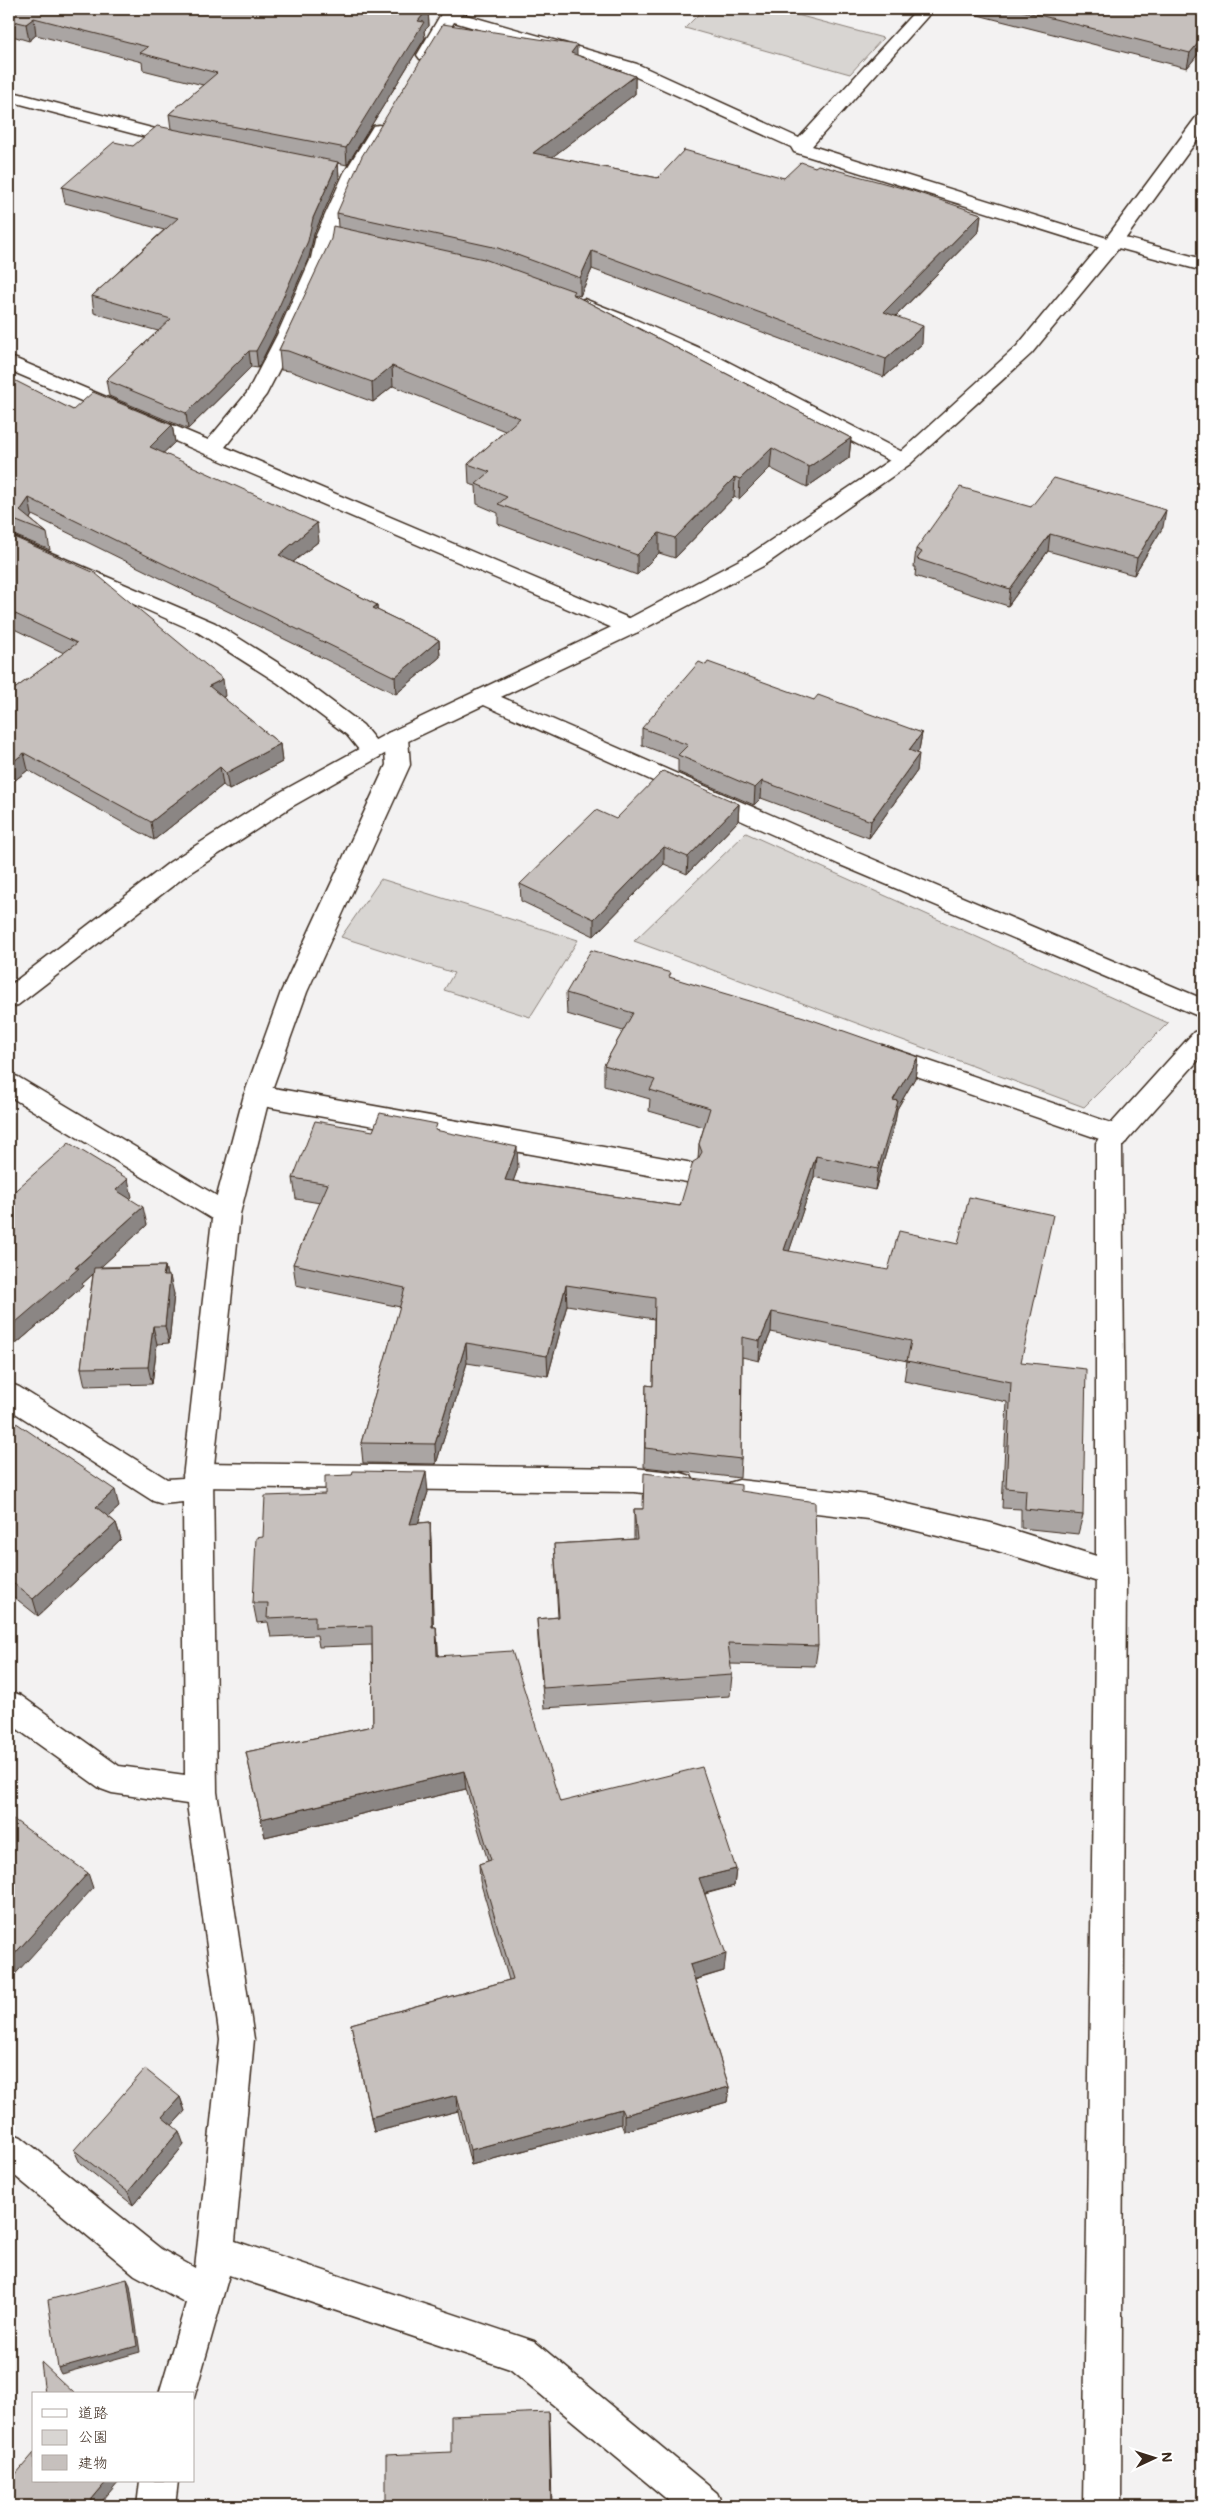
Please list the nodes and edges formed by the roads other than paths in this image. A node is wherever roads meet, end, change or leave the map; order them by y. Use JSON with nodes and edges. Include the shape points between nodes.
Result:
{"nodes":[{"id":1,"x":926,"y":9,"type":"edge"},
{"id":2,"x":452,"y":12,"type":"edge"},
{"id":3,"x":419,"y":66,"type":"edge"},
{"id":4,"x":9,"y":96,"type":"edge"},
{"id":5,"x":389,"y":115,"type":"edge"},
{"id":6,"x":1203,"y":120,"type":"edge"},
{"id":7,"x":200,"y":145,"type":"edge"},
{"id":8,"x":803,"y":146,"type":"junction"},
{"id":9,"x":334,"y":169,"type":"edge"},
{"id":10,"x":353,"y":173,"type":"junction"},
{"id":11,"x":325,"y":235,"type":"junction"},
{"id":12,"x":1112,"y":243,"type":"junction"},
{"id":13,"x":382,"y":247,"type":"edge"},
{"id":14,"x":1203,"y":265,"type":"edge"},
{"id":15,"x":562,"y":296,"type":"edge"},
{"id":16,"x":9,"y":363,"type":"edge"},
{"id":17,"x":212,"y":449,"type":"junction"},
{"id":18,"x":904,"y":460,"type":"junction"},
{"id":19,"x":9,"y":541,"type":"edge"},
{"id":20,"x":630,"y":627,"type":"junction"},
{"id":21,"x":483,"y":696,"type":"junction"},
{"id":22,"x":396,"y":738,"type":"junction"},
{"id":23,"x":372,"y":751,"type":"junction"},
{"id":24,"x":9,"y":999,"type":"edge"},
{"id":25,"x":1203,"y":1009,"type":"edge"},
{"id":26,"x":1203,"y":1039,"type":"edge"},
{"id":27,"x":863,"y":1047,"type":"edge"},
{"id":28,"x":9,"y":1084,"type":"edge"},
{"id":29,"x":257,"y":1095,"type":"junction"},
{"id":30,"x":1117,"y":1135,"type":"junction"},
{"id":31,"x":687,"y":1172,"type":"dead end"},
{"id":32,"x":226,"y":1214,"type":"junction"},
{"id":33,"x":9,"y":1395,"type":"edge"},
{"id":34,"x":198,"y":1482,"type":"junction"},
{"id":35,"x":1111,"y":1573,"type":"junction"},
{"id":36,"x":9,"y":1705,"type":"edge"},
{"id":37,"x":201,"y":1792,"type":"junction"},
{"id":38,"x":9,"y":2150,"type":"edge"},
{"id":39,"x":216,"y":2253,"type":"junction"},
{"id":40,"x":207,"y":2296,"type":"junction"},
{"id":41,"x":179,"y":2392,"type":"edge"},
{"id":42,"x":159,"y":2482,"type":"edge"},
{"id":43,"x":156,"y":2506,"type":"edge"},
{"id":44,"x":704,"y":2506,"type":"edge"},
{"id":45,"x":1102,"y":2506,"type":"edge"}],
"edges":[{"from":1,"to":8,"type":"street"},
{"from":2,"to":3,"type":"street"},
{"from":2,"to":8,"type":"street","via":[[631,68]]},
{"from":4,"to":7,"type":"street"},
{"from":5,"to":10,"type":"street"},
{"from":6,"to":12,"type":"street"},
{"from":8,"to":12,"type":"street","via":[[800,148]]},
{"from":9,"to":10,"type":"street"},
{"from":10,"to":11,"type":"street"},
{"from":11,"to":13,"type":"street"},
{"from":11,"to":17,"type":"street","via":[[322,258],[256,395]]},
{"from":12,"to":14,"type":"street"},
{"from":12,"to":18,"type":"street","via":[[1024,350]]},
{"from":15,"to":18,"type":"street","via":[[625,321],[707,360]]},
{"from":16,"to":17,"type":"street"},
{"from":17,"to":20,"type":"street"},
{"from":18,"to":20,"type":"street","via":[[757,560]]},
{"from":19,"to":23,"type":"street","via":[[207,628],[355,730]]},
{"from":20,"to":21,"type":"street"},
{"from":21,"to":22,"type":"street"},
{"from":21,"to":25,"type":"street","via":[[847,858]]},
{"from":22,"to":23,"type":"street"},
{"from":22,"to":29,"type":"street","via":[[398,764],[294,992]]},
{"from":23,"to":24,"type":"street","via":[[283,801],[180,868]]},
{"from":26,"to":30,"type":"street"},
{"from":27,"to":30,"type":"street"},
{"from":28,"to":32,"type":"street"},
{"from":29,"to":31,"type":"street"},
{"from":29,"to":32,"type":"street"},
{"from":30,"to":35,"type":"street","via":[[1110,1143]]},
{"from":32,"to":34,"type":"street"},
{"from":33,"to":34,"type":"street","via":[[163,1492]]},
{"from":34,"to":35,"type":"street","via":[[634,1480],[868,1507],[991,1536]]},
{"from":34,"to":37,"type":"street"},
{"from":35,"to":45,"type":"street"},
{"from":36,"to":37,"type":"street","via":[[112,1779]]},
{"from":37,"to":39,"type":"street","via":[[238,2039]]},
{"from":38,"to":40,"type":"street","via":[[148,2262]]},
{"from":39,"to":40,"type":"street"},
{"from":39,"to":44,"type":"street","via":[[521,2354]]},
{"from":40,"to":41,"type":"street"},
{"from":42,"to":43,"type":"street"}]}
